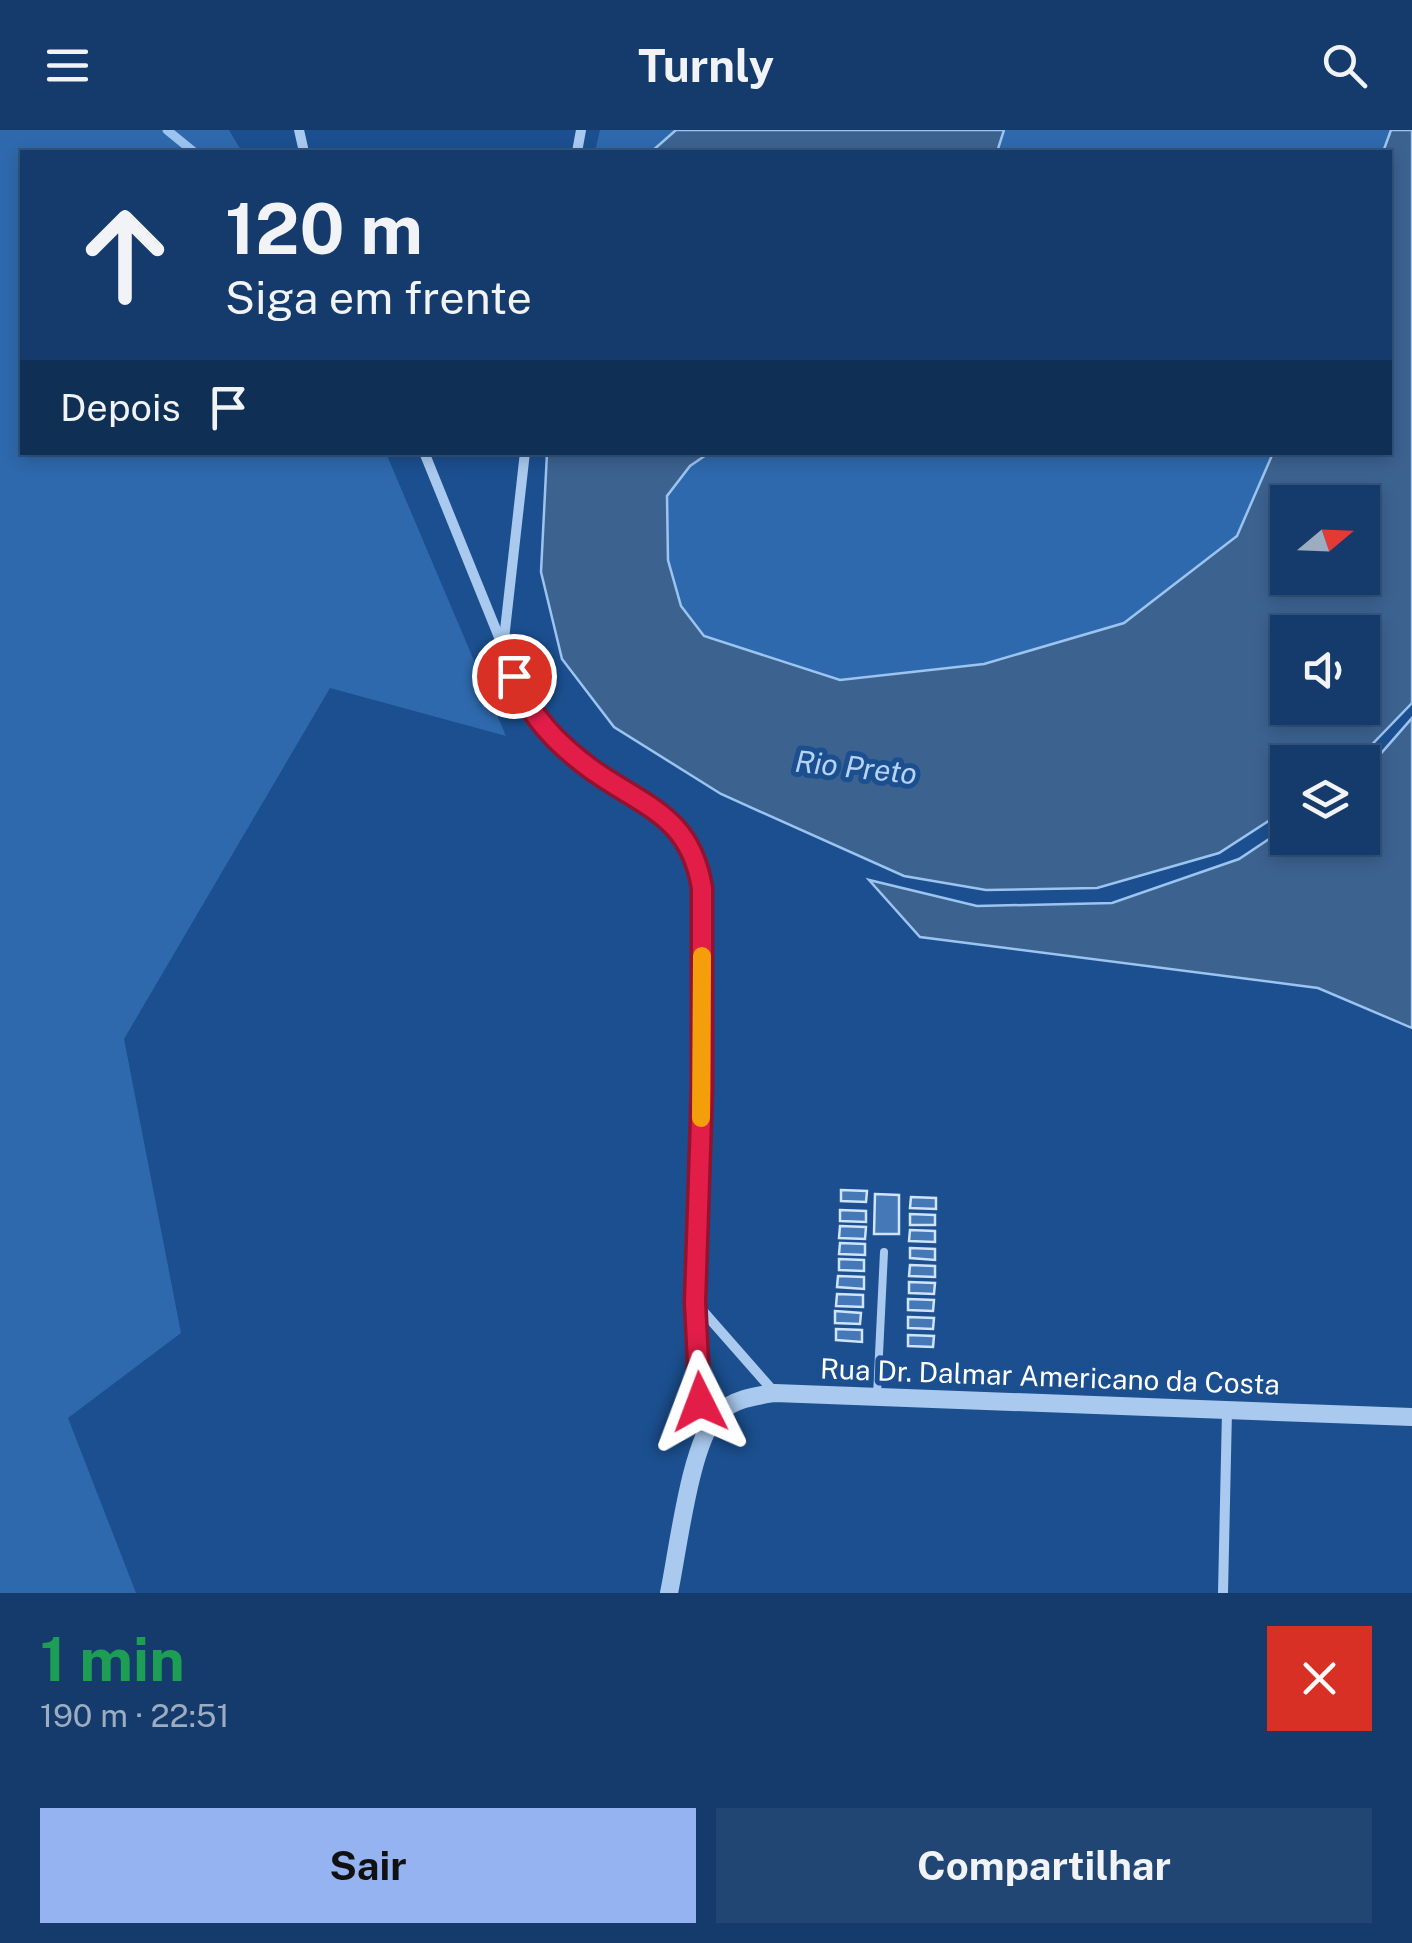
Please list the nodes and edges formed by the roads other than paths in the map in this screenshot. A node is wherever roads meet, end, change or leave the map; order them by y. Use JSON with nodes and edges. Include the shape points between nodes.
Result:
{"nodes":[{"id":1,"x":425,"y":455,"type":"edge"},
{"id":2,"x":525,"y":455,"type":"edge"},
{"id":3,"x":503,"y":648,"type":"junction"},
{"id":4,"x":884,"y":1252,"type":"dead end"},
{"id":5,"x":695,"y":1302,"type":"junction"},
{"id":6,"x":775,"y":1393,"type":"junction"},
{"id":7,"x":876,"y":1399,"type":"junction"},
{"id":8,"x":1227,"y":1411,"type":"junction"},
{"id":9,"x":1412,"y":1417,"type":"edge"},
{"id":10,"x":702,"y":1435,"type":"junction"},
{"id":11,"x":669,"y":1593,"type":"edge"},
{"id":12,"x":1223,"y":1593,"type":"edge"}],
"edges":[{"from":1,"to":3,"type":"street"},
{"from":2,"to":3,"type":"street"},
{"from":3,"to":5,"type":"street","via":[[525,704],[546,730],[591,769],[668,818],[697,862],[702,1088]]},
{"from":4,"to":7,"type":"lane"},
{"from":5,"to":6,"type":"street"},
{"from":5,"to":10,"type":"street"},
{"from":6,"to":7,"type":"street","name":"Rua Dr. Dalmar Americano da Costa"},
{"from":6,"to":10,"type":"street","name":"Rua Dr. Dalmar Americano da Costa","via":[[731,1405]]},
{"from":7,"to":8,"type":"street","name":"Rua Dr. Dalmar Americano da Costa"},
{"from":8,"to":9,"type":"street","name":"Rua Dr. Dalmar Americano da Costa"},
{"from":8,"to":12,"type":"street"},
{"from":10,"to":11,"type":"street"}]}
